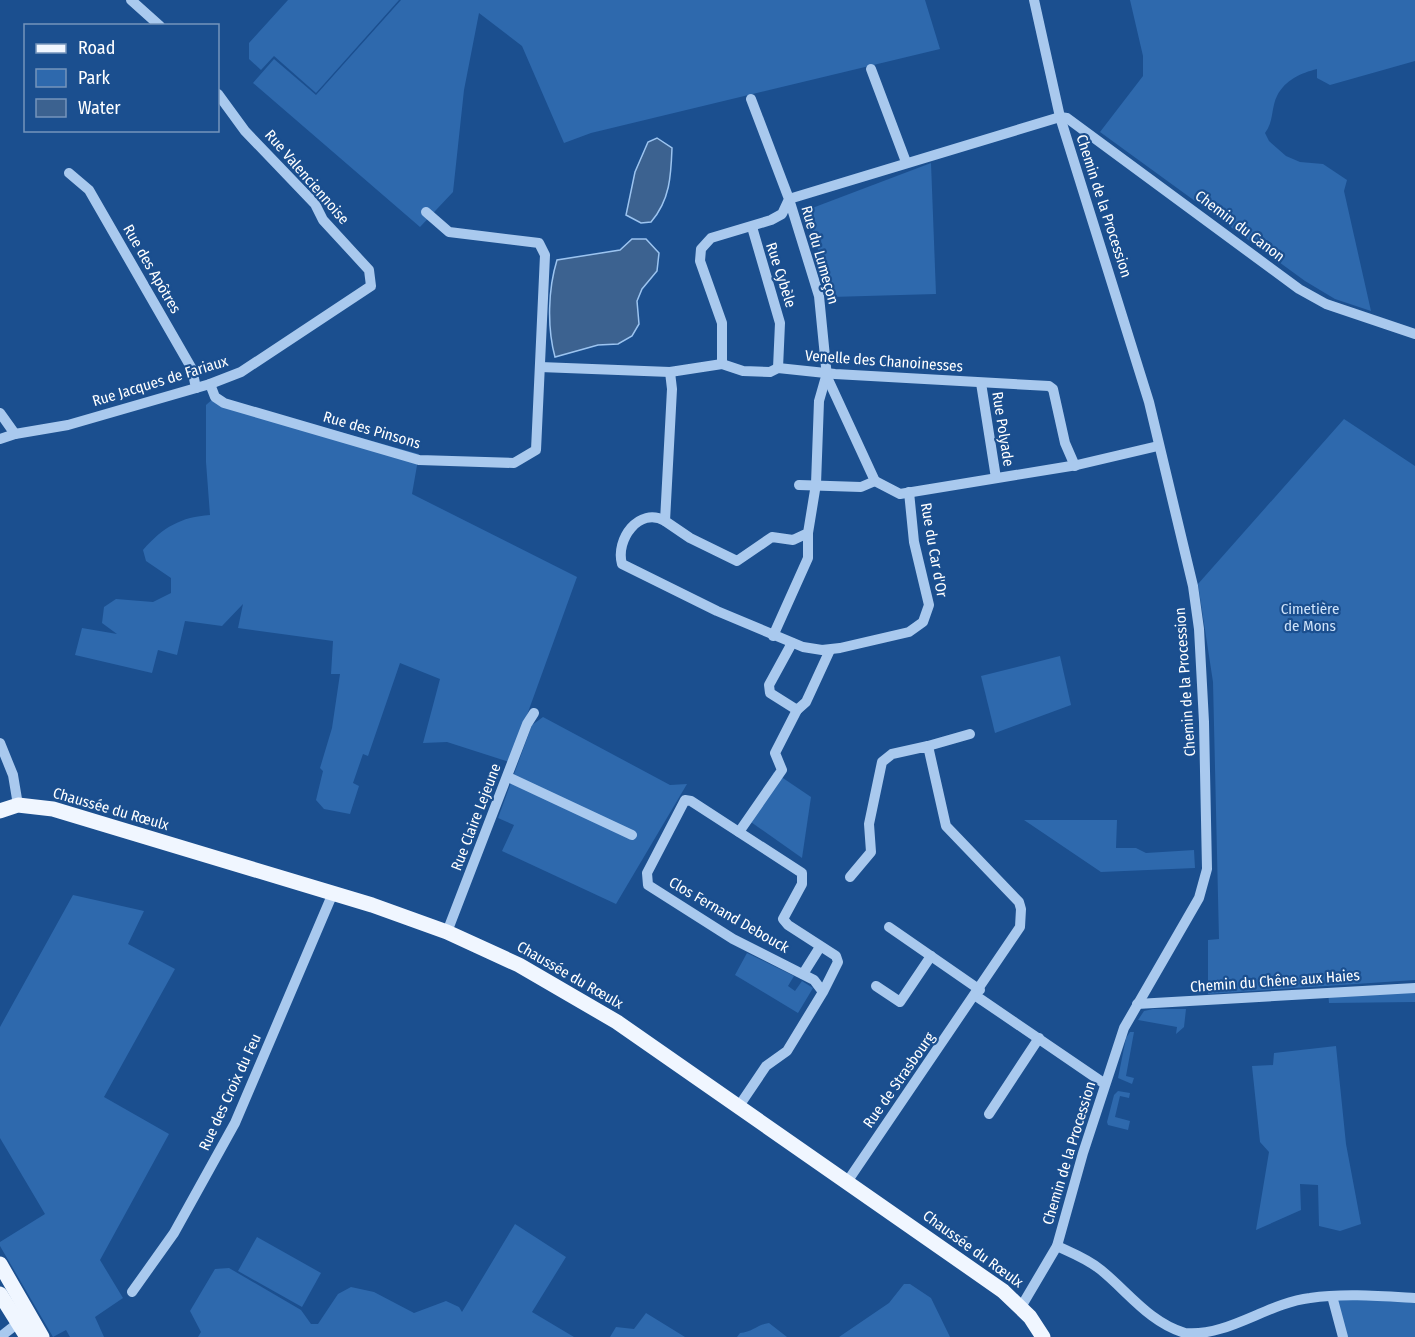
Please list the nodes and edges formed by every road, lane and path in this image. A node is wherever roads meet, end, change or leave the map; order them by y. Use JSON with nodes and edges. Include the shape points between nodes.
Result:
{"nodes":[{"id":1,"x":131,"y":0,"type":"edge"},
{"id":2,"x":1034,"y":0,"type":"edge"},
{"id":3,"x":158,"y":24,"type":"edge"},
{"id":4,"x":871,"y":69,"type":"dead end"},
{"id":5,"x":219,"y":95,"type":"edge"},
{"id":6,"x":751,"y":99,"type":"dead end"},
{"id":7,"x":1060,"y":117,"type":"junction"},
{"id":8,"x":906,"y":162,"type":"junction"},
{"id":9,"x":69,"y":173,"type":"dead end"},
{"id":10,"x":789,"y":199,"type":"junction"},
{"id":11,"x":426,"y":212,"type":"dead end"},
{"id":12,"x":752,"y":226,"type":"junction"},
{"id":13,"x":372,"y":280,"type":"joint"},
{"id":14,"x":1415,"y":333,"type":"edge"},
{"id":15,"x":722,"y":364,"type":"junction"},
{"id":16,"x":540,"y":367,"type":"junction"},
{"id":17,"x":778,"y":368,"type":"junction"},
{"id":18,"x":670,"y":372,"type":"junction"},
{"id":19,"x":827,"y":373,"type":"junction"},
{"id":20,"x":981,"y":383,"type":"junction"},
{"id":21,"x":210,"y":384,"type":"junction"},
{"id":22,"x":196,"y":388,"type":"junction"},
{"id":23,"x":0,"y":413,"type":"edge"},
{"id":24,"x":15,"y":434,"type":"junction"},
{"id":25,"x":0,"y":439,"type":"edge"},
{"id":26,"x":1158,"y":446,"type":"junction"},
{"id":27,"x":1075,"y":466,"type":"junction"},
{"id":28,"x":996,"y":478,"type":"junction"},
{"id":29,"x":875,"y":481,"type":"junction"},
{"id":30,"x":816,"y":484,"type":"junction"},
{"id":31,"x":799,"y":485,"type":"dead end"},
{"id":32,"x":909,"y":492,"type":"junction"},
{"id":33,"x":665,"y":521,"type":"junction"},
{"id":34,"x":808,"y":533,"type":"junction"},
{"id":35,"x":773,"y":636,"type":"junction"},
{"id":36,"x":792,"y":643,"type":"junction"},
{"id":37,"x":830,"y":650,"type":"junction"},
{"id":38,"x":797,"y":710,"type":"junction"},
{"id":39,"x":534,"y":713,"type":"dead end"},
{"id":40,"x":970,"y":734,"type":"dead end"},
{"id":41,"x":0,"y":743,"type":"edge"},
{"id":42,"x":928,"y":746,"type":"junction"},
{"id":43,"x":508,"y":777,"type":"junction"},
{"id":44,"x":18,"y":805,"type":"junction"},
{"id":45,"x":0,"y":811,"type":"edge"},
{"id":46,"x":739,"y":832,"type":"junction"},
{"id":47,"x":632,"y":835,"type":"dead end"},
{"id":48,"x":850,"y":877,"type":"dead end"},
{"id":49,"x":333,"y":893,"type":"junction"},
{"id":50,"x":889,"y":927,"type":"dead end"},
{"id":51,"x":447,"y":932,"type":"junction"},
{"id":52,"x":820,"y":946,"type":"junction"},
{"id":53,"x":931,"y":956,"type":"junction"},
{"id":54,"x":803,"y":974,"type":"junction"},
{"id":55,"x":876,"y":986,"type":"dead end"},
{"id":56,"x":1415,"y":988,"type":"edge"},
{"id":57,"x":823,"y":992,"type":"junction"},
{"id":58,"x":978,"y":993,"type":"junction"},
{"id":59,"x":1137,"y":1004,"type":"junction"},
{"id":60,"x":1039,"y":1038,"type":"junction"},
{"id":61,"x":1105,"y":1084,"type":"junction"},
{"id":62,"x":739,"y":1106,"type":"junction"},
{"id":63,"x":988,"y":1114,"type":"dead end"},
{"id":64,"x":848,"y":1182,"type":"junction"},
{"id":65,"x":1057,"y":1246,"type":"junction"},
{"id":66,"x":0,"y":1264,"type":"edge"},
{"id":67,"x":132,"y":1292,"type":"dead end"},
{"id":68,"x":0,"y":1294,"type":"edge"},
{"id":69,"x":1332,"y":1296,"type":"junction"},
{"id":70,"x":1415,"y":1298,"type":"edge"},
{"id":71,"x":1021,"y":1307,"type":"junction"},
{"id":72,"x":18,"y":1323,"type":"junction"},
{"id":73,"x":0,"y":1337,"type":"edge"},
{"id":74,"x":27,"y":1337,"type":"edge"},
{"id":75,"x":42,"y":1337,"type":"edge"},
{"id":76,"x":1043,"y":1337,"type":"edge"},
{"id":77,"x":1343,"y":1337,"type":"edge"}],
"edges":[{"from":1,"to":3,"type":"street"},
{"from":2,"to":7,"type":"street","name":"Chemin de la Procession"},
{"from":4,"to":8,"type":"street"},
{"from":5,"to":13,"type":"street","name":"Rue Valenciennoise","via":[[245,131],[315,204],[323,220],[369,270]]},
{"from":6,"to":10,"type":"street"},
{"from":7,"to":8,"type":"street","name":"Rue du Lumeçon"},
{"from":7,"to":14,"type":"street","name":"Chemin du Canon","via":[[1088,131],[1299,289],[1326,304]]},
{"from":7,"to":26,"type":"street","name":"Chemin de la Procession","via":[[1125,322]]},
{"from":8,"to":10,"type":"street","name":"Rue du Lumeçon"},
{"from":9,"to":22,"type":"street","name":"Rue des Apôtres","via":[[89,190],[192,369]]},
{"from":10,"to":12,"type":"street","via":[[782,214]]},
{"from":10,"to":19,"type":"street","name":"Rue du Lumeçon","via":[[819,296]]},
{"from":11,"to":16,"type":"street","via":[[449,232],[539,243],[546,255]]},
{"from":12,"to":15,"type":"street","via":[[711,238],[701,249],[700,261],[722,323]]},
{"from":12,"to":17,"type":"street","name":"Rue Cybèle","via":[[780,323]]},
{"from":13,"to":21,"type":"street","name":"Rue Jacques de Fariaux","via":[[366,291],[241,372]]},
{"from":15,"to":17,"type":"street","name":"Venelle des Chanoinesses","via":[[743,371],[770,372]]},
{"from":15,"to":18,"type":"street","name":"Venelle des Chanoinesses"},
{"from":16,"to":18,"type":"street","name":"Venelle des Chanoinesses"},
{"from":16,"to":21,"type":"street","name":"Rue des Pinsons","via":[[536,450],[514,463],[419,460],[224,403],[215,397]]},
{"from":17,"to":19,"type":"street","name":"Venelle des Chanoinesses"},
{"from":18,"to":33,"type":"street"},
{"from":19,"to":20,"type":"street","name":"Venelle des Chanoinesses"},
{"from":19,"to":29,"type":"street","name":"Rue du Lumeçon"},
{"from":19,"to":30,"type":"street","via":[[819,401]]},
{"from":20,"to":27,"type":"street","name":"Venelle des Chanoinesses","via":[[1053,388],[1065,443]]},
{"from":20,"to":28,"type":"street","name":"Rue Polyade"},
{"from":21,"to":22,"type":"street","name":"Rue Jacques de Fariaux"},
{"from":22,"to":24,"type":"street","name":"Rue Jacques de Fariaux","via":[[68,424]]},
{"from":23,"to":24,"type":"street"},
{"from":24,"to":25,"type":"street","name":"Rue Jacques de Fariaux"},
{"from":26,"to":27,"type":"street"},
{"from":26,"to":59,"type":"street","name":"Chemin de la Procession","via":[[1193,586],[1199,629],[1207,869],[1199,898]]},
{"from":27,"to":28,"type":"street"},
{"from":28,"to":32,"type":"street"},
{"from":29,"to":30,"type":"street","via":[[861,487]]},
{"from":29,"to":32,"type":"street","via":[[900,494]]},
{"from":30,"to":31,"type":"street"},
{"from":30,"to":34,"type":"street"},
{"from":32,"to":37,"type":"street","name":"Rue du Car d'Or","via":[[914,542],[929,605],[927,615],[909,632]]},
{"from":33,"to":34,"type":"street","via":[[738,561],[772,537],[793,540]]},
{"from":33,"to":35,"type":"street","name":"Rue du Car d'Or","via":[[640,520],[634,524],[619,553],[622,564]]},
{"from":34,"to":35,"type":"street","via":[[808,558]]},
{"from":35,"to":36,"type":"street","name":"Rue du Car d'Or"},
{"from":36,"to":37,"type":"street","name":"Rue du Car d'Or"},
{"from":36,"to":38,"type":"street","via":[[769,685],[770,693]]},
{"from":37,"to":38,"type":"street","via":[[806,702]]},
{"from":38,"to":46,"type":"street","via":[[775,753],[782,770]]},
{"from":39,"to":43,"type":"street","name":"Rue Claire Lejeune"},
{"from":40,"to":42,"type":"street"},
{"from":41,"to":44,"type":"street","via":[[13,775]]},
{"from":42,"to":48,"type":"street","via":[[892,754],[882,762],[869,824],[871,852]]},
{"from":42,"to":58,"type":"street","name":"Rue de Strasbourg","via":[[946,826],[1021,909],[1020,927]]},
{"from":43,"to":47,"type":"street"},
{"from":43,"to":51,"type":"street","name":"Rue Claire Lejeune"},
{"from":44,"to":45,"type":"main road","name":"Chaussée du Rœulx"},
{"from":44,"to":49,"type":"main road","name":"Chaussée du Rœulx","via":[[53,809]]},
{"from":46,"to":52,"type":"street","name":"Clos Fernand Debouck","via":[[802,873],[802,884],[783,919]]},
{"from":46,"to":54,"type":"street","name":"Clos Fernand Debouck","via":[[685,800],[646,879],[654,889],[765,956]]},
{"from":49,"to":51,"type":"main road","name":"Chaussée du Rœulx"},
{"from":49,"to":67,"type":"street","name":"Rue des Croix du Feu","via":[[235,1123],[174,1233]]},
{"from":50,"to":53,"type":"street"},
{"from":51,"to":62,"type":"main road","name":"Chaussée du Rœulx","via":[[574,995]]},
{"from":52,"to":54,"type":"street"},
{"from":52,"to":57,"type":"street","name":"Clos Fernand Debouck","via":[[836,956],[838,962]]},
{"from":53,"to":55,"type":"street","via":[[900,1002]]},
{"from":53,"to":58,"type":"street"},
{"from":54,"to":57,"type":"street","name":"Clos Fernand Debouck","via":[[818,983]]},
{"from":56,"to":59,"type":"street","name":"Chemin du Chêne aux Haies"},
{"from":57,"to":62,"type":"street","name":"Clos Fernand Debouck","via":[[787,1051],[766,1066]]},
{"from":58,"to":60,"type":"street"},
{"from":58,"to":64,"type":"street","name":"Rue de Strasbourg"},
{"from":59,"to":61,"type":"street","name":"Chemin de la Procession","via":[[1120,1037]]},
{"from":60,"to":61,"type":"street"},
{"from":60,"to":63,"type":"street"},
{"from":61,"to":65,"type":"street","name":"Chemin de la Procession"},
{"from":62,"to":64,"type":"main road","name":"Chaussée du Rœulx"},
{"from":64,"to":71,"type":"main road","name":"Chaussée du Rœulx"},
{"from":65,"to":69,"type":"street","via":[[1101,1270],[1154,1318],[1196,1335],[1217,1334],[1296,1300]]},
{"from":65,"to":71,"type":"street","name":"Chemin de la Procession"},
{"from":66,"to":75,"type":"main road"},
{"from":68,"to":72,"type":"main road"},
{"from":69,"to":70,"type":"street"},
{"from":69,"to":77,"type":"street"},
{"from":71,"to":76,"type":"main road","name":"Chaussée du Rœulx"},
{"from":72,"to":73,"type":"street"},
{"from":72,"to":74,"type":"main road"}]}
